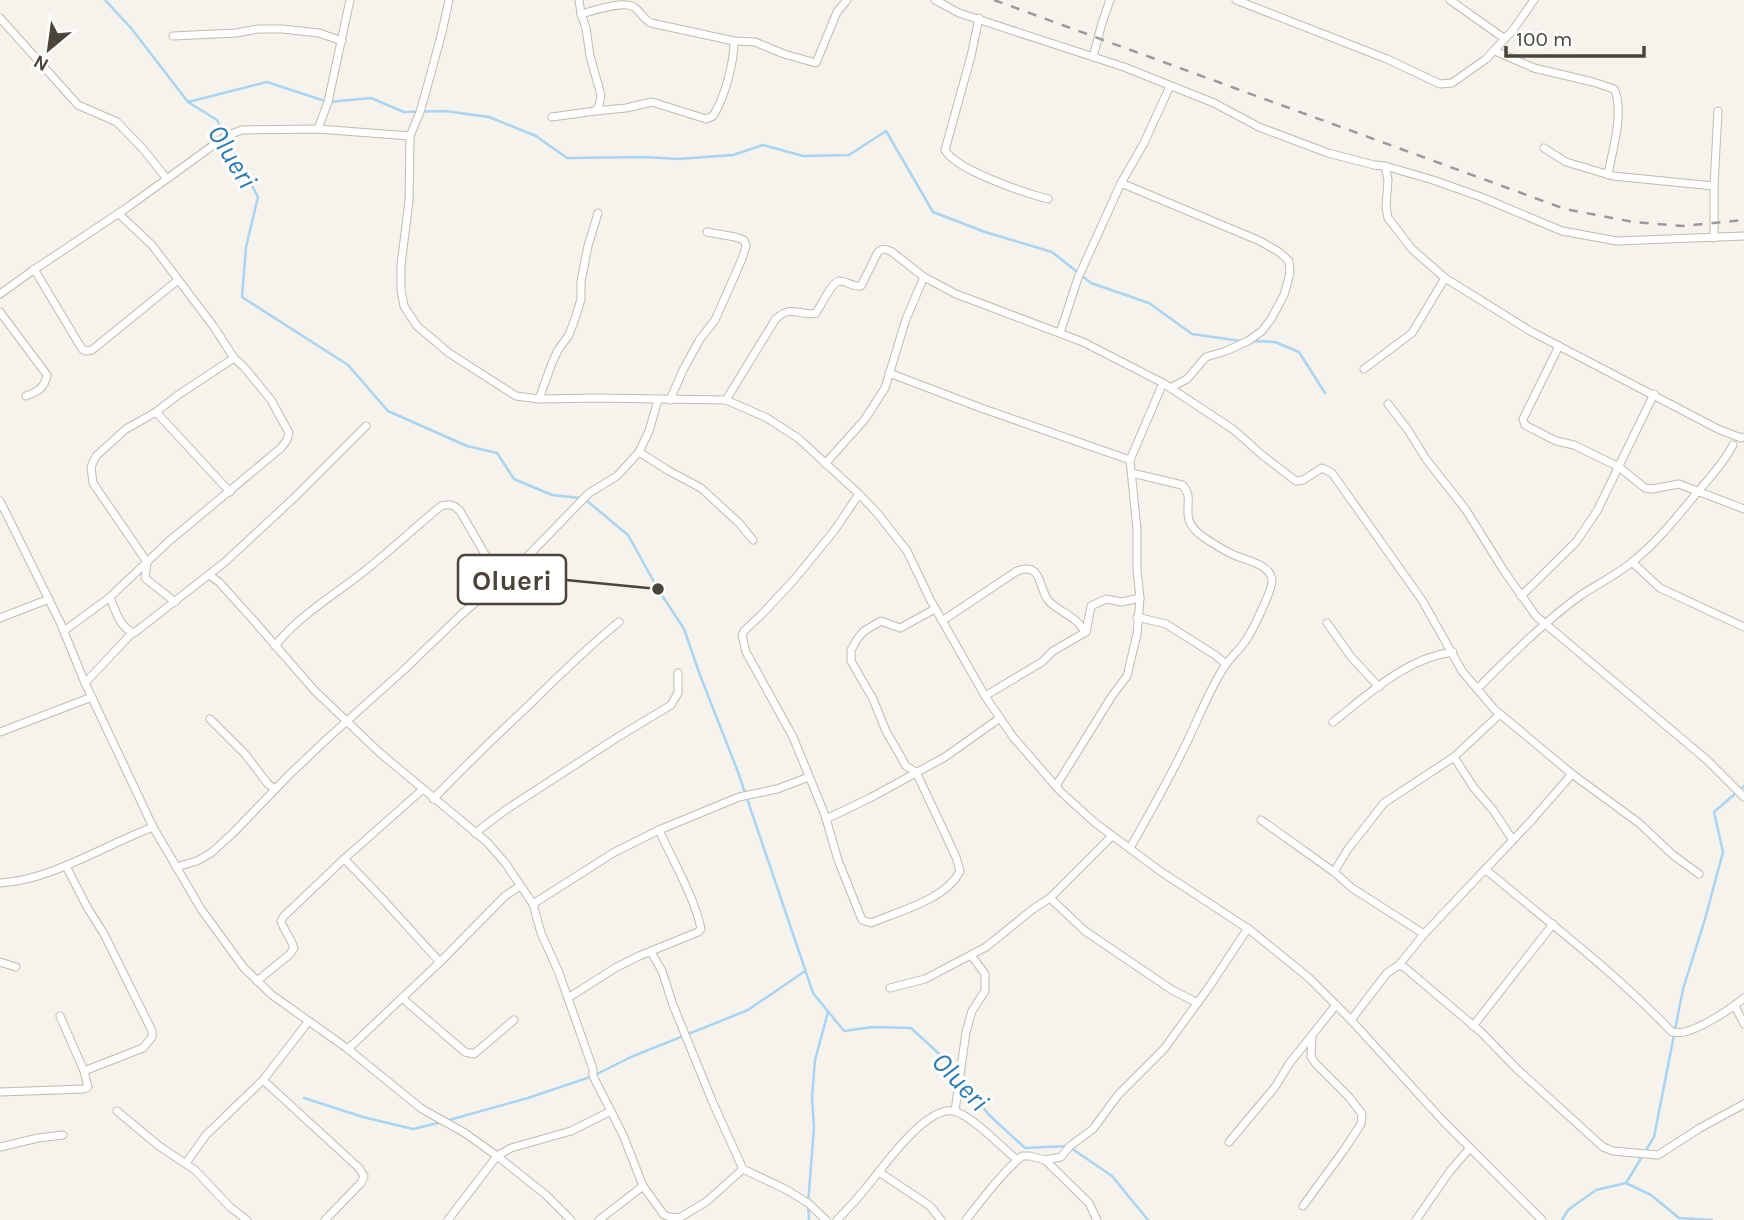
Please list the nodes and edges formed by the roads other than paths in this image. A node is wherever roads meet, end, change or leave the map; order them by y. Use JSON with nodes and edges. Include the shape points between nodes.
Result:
{"nodes":[{"id":1,"x":350,"y":0,"type":"edge"},
{"id":2,"x":449,"y":0,"type":"edge"},
{"id":3,"x":579,"y":0,"type":"edge"},
{"id":4,"x":847,"y":0,"type":"edge"},
{"id":5,"x":935,"y":0,"type":"edge"},
{"id":6,"x":1110,"y":0,"type":"edge"},
{"id":7,"x":1236,"y":0,"type":"edge"},
{"id":8,"x":1450,"y":0,"type":"edge"},
{"id":9,"x":1534,"y":0,"type":"edge"},
{"id":10,"x":581,"y":14,"type":"junction"},
{"id":11,"x":0,"y":18,"type":"edge"},
{"id":12,"x":979,"y":18,"type":"junction"},
{"id":13,"x":173,"y":36,"type":"dead end"},
{"id":14,"x":1505,"y":39,"type":"junction"},
{"id":15,"x":342,"y":41,"type":"junction"},
{"id":16,"x":734,"y":41,"type":"junction"},
{"id":17,"x":1494,"y":51,"type":"junction"},
{"id":18,"x":1093,"y":57,"type":"junction"},
{"id":19,"x":1170,"y":86,"type":"junction"},
{"id":20,"x":595,"y":111,"type":"junction"},
{"id":21,"x":1718,"y":111,"type":"dead end"},
{"id":22,"x":552,"y":117,"type":"dead end"},
{"id":23,"x":318,"y":129,"type":"junction"},
{"id":24,"x":410,"y":136,"type":"junction"},
{"id":25,"x":1544,"y":148,"type":"dead end"},
{"id":26,"x":1385,"y":166,"type":"junction"},
{"id":27,"x":1608,"y":174,"type":"junction"},
{"id":28,"x":167,"y":179,"type":"junction"},
{"id":29,"x":1121,"y":183,"type":"junction"},
{"id":30,"x":1714,"y":186,"type":"junction"},
{"id":31,"x":1048,"y":199,"type":"dead end"},
{"id":32,"x":598,"y":213,"type":"dead end"},
{"id":33,"x":119,"y":214,"type":"junction"},
{"id":34,"x":707,"y":232,"type":"dead end"},
{"id":35,"x":1744,"y":236,"type":"edge"},
{"id":36,"x":1714,"y":238,"type":"junction"},
{"id":37,"x":34,"y":269,"type":"junction"},
{"id":38,"x":924,"y":277,"type":"junction"},
{"id":39,"x":1445,"y":278,"type":"junction"},
{"id":40,"x":178,"y":280,"type":"junction"},
{"id":41,"x":0,"y":294,"type":"edge"},
{"id":42,"x":0,"y":312,"type":"edge"},
{"id":43,"x":1060,"y":332,"type":"junction"},
{"id":44,"x":1559,"y":346,"type":"junction"},
{"id":45,"x":234,"y":358,"type":"junction"},
{"id":46,"x":1364,"y":369,"type":"dead end"},
{"id":47,"x":889,"y":373,"type":"junction"},
{"id":48,"x":1163,"y":383,"type":"junction"},
{"id":49,"x":1170,"y":388,"type":"junction"},
{"id":50,"x":1654,"y":394,"type":"junction"},
{"id":51,"x":26,"y":396,"type":"dead end"},
{"id":52,"x":539,"y":400,"type":"junction"},
{"id":53,"x":658,"y":400,"type":"junction"},
{"id":54,"x":670,"y":400,"type":"junction"},
{"id":55,"x":726,"y":400,"type":"junction"},
{"id":56,"x":1388,"y":404,"type":"dead end"},
{"id":57,"x":156,"y":412,"type":"junction"},
{"id":58,"x":366,"y":426,"type":"dead end"},
{"id":59,"x":1744,"y":437,"type":"edge"},
{"id":60,"x":1733,"y":445,"type":"dead end"},
{"id":61,"x":639,"y":452,"type":"junction"},
{"id":62,"x":1130,"y":460,"type":"junction"},
{"id":63,"x":825,"y":464,"type":"junction"},
{"id":64,"x":1619,"y":467,"type":"junction"},
{"id":65,"x":1132,"y":473,"type":"junction"},
{"id":66,"x":1699,"y":491,"type":"junction"},
{"id":67,"x":230,"y":492,"type":"junction"},
{"id":68,"x":859,"y":494,"type":"junction"},
{"id":69,"x":0,"y":502,"type":"edge"},
{"id":70,"x":1744,"y":509,"type":"edge"},
{"id":71,"x":753,"y":540,"type":"dead end"},
{"id":72,"x":147,"y":562,"type":"junction"},
{"id":73,"x":1632,"y":562,"type":"junction"},
{"id":74,"x":209,"y":575,"type":"junction"},
{"id":75,"x":500,"y":580,"type":"junction"},
{"id":76,"x":1521,"y":596,"type":"junction"},
{"id":77,"x":110,"y":597,"type":"junction"},
{"id":78,"x":1140,"y":598,"type":"junction"},
{"id":79,"x":49,"y":599,"type":"junction"},
{"id":80,"x":175,"y":602,"type":"junction"},
{"id":81,"x":935,"y":609,"type":"junction"},
{"id":82,"x":1137,"y":617,"type":"junction"},
{"id":83,"x":0,"y":618,"type":"edge"},
{"id":84,"x":942,"y":621,"type":"junction"},
{"id":85,"x":619,"y":622,"type":"dead end"},
{"id":86,"x":1327,"y":623,"type":"dead end"},
{"id":87,"x":1545,"y":624,"type":"junction"},
{"id":88,"x":1744,"y":626,"type":"edge"},
{"id":89,"x":64,"y":631,"type":"junction"},
{"id":90,"x":1086,"y":632,"type":"junction"},
{"id":91,"x":132,"y":633,"type":"junction"},
{"id":92,"x":275,"y":646,"type":"junction"},
{"id":93,"x":1453,"y":652,"type":"junction"},
{"id":94,"x":1226,"y":664,"type":"junction"},
{"id":95,"x":678,"y":673,"type":"dead end"},
{"id":96,"x":85,"y":682,"type":"junction"},
{"id":97,"x":1378,"y":687,"type":"junction"},
{"id":98,"x":1477,"y":689,"type":"junction"},
{"id":99,"x":985,"y":696,"type":"junction"},
{"id":100,"x":92,"y":697,"type":"junction"},
{"id":101,"x":1500,"y":714,"type":"junction"},
{"id":102,"x":1000,"y":718,"type":"junction"},
{"id":103,"x":210,"y":719,"type":"dead end"},
{"id":104,"x":347,"y":722,"type":"junction"},
{"id":105,"x":1333,"y":722,"type":"dead end"},
{"id":106,"x":0,"y":732,"type":"edge"},
{"id":107,"x":1454,"y":757,"type":"junction"},
{"id":108,"x":916,"y":772,"type":"junction"},
{"id":109,"x":1572,"y":774,"type":"junction"},
{"id":110,"x":809,"y":777,"type":"junction"},
{"id":111,"x":1056,"y":786,"type":"junction"},
{"id":112,"x":275,"y":789,"type":"junction"},
{"id":113,"x":422,"y":790,"type":"junction"},
{"id":114,"x":1744,"y":797,"type":"edge"},
{"id":115,"x":433,"y":799,"type":"junction"},
{"id":116,"x":826,"y":819,"type":"junction"},
{"id":117,"x":1261,"y":820,"type":"dead end"},
{"id":118,"x":153,"y":827,"type":"junction"},
{"id":119,"x":659,"y":830,"type":"junction"},
{"id":120,"x":475,"y":833,"type":"junction"},
{"id":121,"x":1112,"y":835,"type":"junction"},
{"id":122,"x":1512,"y":839,"type":"junction"},
{"id":123,"x":1130,"y":848,"type":"junction"},
{"id":124,"x":344,"y":859,"type":"junction"},
{"id":125,"x":66,"y":866,"type":"junction"},
{"id":126,"x":176,"y":867,"type":"junction"},
{"id":127,"x":1485,"y":869,"type":"junction"},
{"id":128,"x":1334,"y":873,"type":"junction"},
{"id":129,"x":1699,"y":874,"type":"dead end"},
{"id":130,"x":0,"y":883,"type":"edge"},
{"id":131,"x":520,"y":886,"type":"junction"},
{"id":132,"x":1050,"y":898,"type":"junction"},
{"id":133,"x":533,"y":904,"type":"junction"},
{"id":134,"x":1553,"y":923,"type":"junction"},
{"id":135,"x":1248,"y":928,"type":"junction"},
{"id":136,"x":1424,"y":933,"type":"junction"},
{"id":137,"x":651,"y":952,"type":"junction"},
{"id":138,"x":971,"y":955,"type":"junction"},
{"id":139,"x":0,"y":962,"type":"edge"},
{"id":140,"x":440,"y":962,"type":"junction"},
{"id":141,"x":1399,"y":965,"type":"junction"},
{"id":142,"x":16,"y":967,"type":"dead end"},
{"id":143,"x":257,"y":981,"type":"junction"},
{"id":144,"x":890,"y":988,"type":"dead end"},
{"id":145,"x":402,"y":998,"type":"junction"},
{"id":146,"x":568,"y":998,"type":"junction"},
{"id":147,"x":1744,"y":998,"type":"edge"},
{"id":148,"x":1198,"y":1003,"type":"junction"},
{"id":149,"x":1335,"y":1005,"type":"junction"},
{"id":150,"x":1735,"y":1006,"type":"junction"},
{"id":151,"x":60,"y":1016,"type":"dead end"},
{"id":152,"x":514,"y":1020,"type":"dead end"},
{"id":153,"x":1351,"y":1020,"type":"junction"},
{"id":154,"x":308,"y":1022,"type":"junction"},
{"id":155,"x":1744,"y":1024,"type":"edge"},
{"id":156,"x":1473,"y":1026,"type":"junction"},
{"id":157,"x":1312,"y":1036,"type":"junction"},
{"id":158,"x":348,"y":1049,"type":"junction"},
{"id":159,"x":84,"y":1071,"type":"junction"},
{"id":160,"x":263,"y":1080,"type":"junction"},
{"id":161,"x":0,"y":1092,"type":"edge"},
{"id":162,"x":1744,"y":1104,"type":"edge"},
{"id":163,"x":117,"y":1111,"type":"dead end"},
{"id":164,"x":611,"y":1111,"type":"junction"},
{"id":165,"x":955,"y":1111,"type":"junction"},
{"id":166,"x":63,"y":1135,"type":"dead end"},
{"id":167,"x":1229,"y":1142,"type":"dead end"},
{"id":168,"x":0,"y":1147,"type":"edge"},
{"id":169,"x":1469,"y":1148,"type":"junction"},
{"id":170,"x":498,"y":1156,"type":"junction"},
{"id":171,"x":1017,"y":1160,"type":"junction"},
{"id":172,"x":1045,"y":1160,"type":"junction"},
{"id":173,"x":186,"y":1163,"type":"junction"},
{"id":174,"x":743,"y":1169,"type":"junction"},
{"id":175,"x":879,"y":1172,"type":"junction"},
{"id":176,"x":643,"y":1186,"type":"junction"},
{"id":177,"x":1303,"y":1206,"type":"dead end"},
{"id":178,"x":247,"y":1220,"type":"edge"},
{"id":179,"x":325,"y":1220,"type":"edge"},
{"id":180,"x":448,"y":1220,"type":"edge"},
{"id":181,"x":571,"y":1220,"type":"edge"},
{"id":182,"x":599,"y":1220,"type":"edge"},
{"id":183,"x":827,"y":1220,"type":"edge"},
{"id":184,"x":837,"y":1220,"type":"edge"},
{"id":185,"x":941,"y":1220,"type":"edge"},
{"id":186,"x":966,"y":1220,"type":"edge"},
{"id":187,"x":1097,"y":1220,"type":"edge"},
{"id":188,"x":1416,"y":1220,"type":"edge"},
{"id":189,"x":1542,"y":1220,"type":"edge"}],
"edges":[{"from":1,"to":15,"type":"street"},
{"from":2,"to":24,"type":"street"},
{"from":3,"to":10,"type":"street"},
{"from":4,"to":16,"type":"street","via":[[837,12],[816,63],[755,42]]},
{"from":5,"to":12,"type":"street"},
{"from":6,"to":18,"type":"street"},
{"from":7,"to":17,"type":"street","via":[[1440,84],[1462,77]]},
{"from":8,"to":14,"type":"street"},
{"from":9,"to":14,"type":"street"},
{"from":10,"to":16,"type":"street","via":[[626,5],[651,23]]},
{"from":10,"to":20,"type":"street","via":[[601,94]]},
{"from":11,"to":28,"type":"street","via":[[78,105],[117,122]]},
{"from":12,"to":18,"type":"street"},
{"from":12,"to":31,"type":"street","via":[[946,150],[949,158]]},
{"from":13,"to":15,"type":"street","via":[[282,29]]},
{"from":14,"to":17,"type":"street"},
{"from":15,"to":23,"type":"street"},
{"from":16,"to":20,"type":"street","via":[[730,70],[713,116],[706,119],[652,102]]},
{"from":17,"to":27,"type":"street","via":[[1534,68],[1614,89],[1618,109]]},
{"from":18,"to":19,"type":"street"},
{"from":19,"to":26,"type":"street","via":[[1328,153]]},
{"from":19,"to":29,"type":"street"},
{"from":20,"to":22,"type":"street"},
{"from":21,"to":30,"type":"street"},
{"from":23,"to":24,"type":"street"},
{"from":23,"to":28,"type":"street","via":[[242,130],[216,142]]},
{"from":24,"to":52,"type":"street","via":[[409,201],[401,265],[404,306],[417,326],[449,353],[516,396]]},
{"from":25,"to":27,"type":"street","via":[[1566,162]]},
{"from":26,"to":36,"type":"street","via":[[1481,197],[1562,231],[1617,240]]},
{"from":26,"to":39,"type":"street","via":[[1388,218],[1412,249]]},
{"from":27,"to":30,"type":"street"},
{"from":28,"to":33,"type":"street"},
{"from":29,"to":43,"type":"street","via":[[1082,267]]},
{"from":29,"to":49,"type":"street","via":[[1260,241],[1289,261],[1284,295],[1262,331],[1206,357],[1187,379]]},
{"from":30,"to":36,"type":"street"},
{"from":32,"to":52,"type":"street","via":[[585,257],[576,316]]},
{"from":33,"to":37,"type":"street"},
{"from":33,"to":40,"type":"street","via":[[152,245]]},
{"from":34,"to":54,"type":"street","via":[[744,240],[746,246],[715,320],[700,339]]},
{"from":35,"to":36,"type":"street"},
{"from":37,"to":40,"type":"street","via":[[86,351]]},
{"from":37,"to":41,"type":"street"},
{"from":38,"to":43,"type":"street","via":[[956,294]]},
{"from":38,"to":47,"type":"street"},
{"from":38,"to":55,"type":"street","via":[[882,249],[861,286],[838,281],[816,313],[781,314]]},
{"from":39,"to":44,"type":"street"},
{"from":39,"to":46,"type":"street","via":[[1412,333]]},
{"from":40,"to":45,"type":"street"},
{"from":42,"to":51,"type":"street","via":[[47,375],[43,387]]},
{"from":43,"to":48,"type":"street"},
{"from":44,"to":50,"type":"street"},
{"from":44,"to":64,"type":"street","via":[[1523,419],[1525,425]]},
{"from":45,"to":57,"type":"street"},
{"from":45,"to":67,"type":"street","via":[[271,400],[289,433],[281,448]]},
{"from":47,"to":62,"type":"street"},
{"from":47,"to":63,"type":"street","via":[[865,419]]},
{"from":48,"to":49,"type":"street"},
{"from":48,"to":62,"type":"street"},
{"from":49,"to":93,"type":"street","via":[[1234,430],[1296,481],[1322,468],[1332,473]]},
{"from":50,"to":59,"type":"street","via":[[1718,429]]},
{"from":50,"to":64,"type":"street"},
{"from":52,"to":53,"type":"street"},
{"from":53,"to":54,"type":"street"},
{"from":53,"to":61,"type":"street"},
{"from":54,"to":55,"type":"street"},
{"from":55,"to":63,"type":"street","via":[[798,438]]},
{"from":56,"to":76,"type":"street","via":[[1466,510]]},
{"from":57,"to":67,"type":"street"},
{"from":57,"to":72,"type":"street","via":[[126,429],[90,467],[93,483]]},
{"from":58,"to":74,"type":"street"},
{"from":60,"to":66,"type":"street"},
{"from":61,"to":71,"type":"street","via":[[701,488]]},
{"from":61,"to":75,"type":"street","via":[[618,476],[589,493]]},
{"from":62,"to":65,"type":"street"},
{"from":63,"to":68,"type":"street"},
{"from":64,"to":66,"type":"street","via":[[1645,488],[1675,483]]},
{"from":64,"to":76,"type":"street","via":[[1576,542]]},
{"from":65,"to":78,"type":"street"},
{"from":65,"to":94,"type":"street","via":[[1182,485],[1188,496],[1187,518],[1199,534],[1271,574],[1269,597],[1245,642]]},
{"from":66,"to":70,"type":"street"},
{"from":66,"to":73,"type":"street"},
{"from":67,"to":72,"type":"street"},
{"from":68,"to":81,"type":"street","via":[[906,551]]},
{"from":68,"to":110,"type":"street","via":[[834,531],[742,635],[746,652],[793,737]]},
{"from":69,"to":79,"type":"street"},
{"from":72,"to":77,"type":"street"},
{"from":72,"to":80,"type":"street","via":[[145,578]]},
{"from":73,"to":87,"type":"street"},
{"from":73,"to":88,"type":"street","via":[[1660,588]]},
{"from":74,"to":80,"type":"street"},
{"from":74,"to":92,"type":"street"},
{"from":75,"to":92,"type":"street","via":[[460,511],[447,504],[305,616]]},
{"from":75,"to":104,"type":"street"},
{"from":76,"to":87,"type":"street"},
{"from":77,"to":89,"type":"street"},
{"from":77,"to":91,"type":"street","via":[[122,624]]},
{"from":78,"to":82,"type":"street"},
{"from":78,"to":90,"type":"street","via":[[1106,600],[1091,606]]},
{"from":79,"to":83,"type":"street"},
{"from":79,"to":89,"type":"street"},
{"from":80,"to":91,"type":"street"},
{"from":81,"to":84,"type":"street"},
{"from":81,"to":108,"type":"street","via":[[900,628],[880,621],[863,631],[851,650],[851,661],[886,730],[906,766]]},
{"from":82,"to":94,"type":"street","via":[[1166,624]]},
{"from":82,"to":111,"type":"street","via":[[1127,676]]},
{"from":84,"to":90,"type":"street","via":[[1025,569],[1038,575],[1048,600]]},
{"from":84,"to":99,"type":"street"},
{"from":85,"to":115,"type":"street"},
{"from":86,"to":97,"type":"street"},
{"from":87,"to":98,"type":"street"},
{"from":87,"to":114,"type":"street","via":[[1707,760]]},
{"from":89,"to":96,"type":"street"},
{"from":90,"to":99,"type":"street"},
{"from":91,"to":96,"type":"street"},
{"from":92,"to":104,"type":"street"},
{"from":93,"to":97,"type":"street","via":[[1424,659]]},
{"from":93,"to":98,"type":"street"},
{"from":94,"to":123,"type":"street"},
{"from":95,"to":120,"type":"street","via":[[678,694],[671,705]]},
{"from":96,"to":100,"type":"street"},
{"from":97,"to":105,"type":"street"},
{"from":98,"to":101,"type":"street"},
{"from":99,"to":102,"type":"street"},
{"from":100,"to":106,"type":"street"},
{"from":100,"to":118,"type":"street"},
{"from":101,"to":107,"type":"street"},
{"from":101,"to":109,"type":"street"},
{"from":102,"to":108,"type":"street"},
{"from":102,"to":111,"type":"street"},
{"from":103,"to":112,"type":"street"},
{"from":104,"to":112,"type":"street"},
{"from":104,"to":113,"type":"street"},
{"from":107,"to":122,"type":"street"},
{"from":107,"to":128,"type":"street","via":[[1384,803]]},
{"from":108,"to":116,"type":"street"},
{"from":108,"to":116,"type":"street","via":[[960,871],[938,896],[871,923],[862,920]]},
{"from":109,"to":122,"type":"street"},
{"from":109,"to":129,"type":"street"},
{"from":110,"to":116,"type":"street"},
{"from":110,"to":119,"type":"street","via":[[739,797]]},
{"from":111,"to":121,"type":"street"},
{"from":112,"to":126,"type":"street","via":[[211,853]]},
{"from":113,"to":115,"type":"street"},
{"from":113,"to":124,"type":"street"},
{"from":115,"to":120,"type":"street"},
{"from":117,"to":128,"type":"street"},
{"from":118,"to":125,"type":"street"},
{"from":118,"to":126,"type":"street"},
{"from":119,"to":133,"type":"street"},
{"from":119,"to":137,"type":"street","via":[[701,929]]},
{"from":120,"to":131,"type":"street","via":[[506,864]]},
{"from":121,"to":123,"type":"street"},
{"from":121,"to":132,"type":"street"},
{"from":122,"to":127,"type":"street"},
{"from":123,"to":135,"type":"street"},
{"from":124,"to":140,"type":"street"},
{"from":124,"to":143,"type":"street","via":[[284,916],[281,921],[294,948]]},
{"from":125,"to":130,"type":"street"},
{"from":125,"to":159,"type":"street","via":[[152,1031],[143,1048]]},
{"from":126,"to":143,"type":"street","via":[[201,909]]},
{"from":127,"to":134,"type":"street"},
{"from":127,"to":136,"type":"street"},
{"from":128,"to":136,"type":"street"},
{"from":131,"to":133,"type":"street"},
{"from":131,"to":140,"type":"street"},
{"from":132,"to":138,"type":"street"},
{"from":132,"to":148,"type":"street","via":[[1086,931]]},
{"from":133,"to":146,"type":"street"},
{"from":134,"to":150,"type":"street","via":[[1672,1032],[1684,1032]]},
{"from":134,"to":156,"type":"street"},
{"from":135,"to":148,"type":"street"},
{"from":135,"to":149,"type":"street"},
{"from":136,"to":141,"type":"street"},
{"from":137,"to":146,"type":"street"},
{"from":137,"to":174,"type":"street"},
{"from":138,"to":144,"type":"street","via":[[925,979]]},
{"from":138,"to":165,"type":"street","via":[[985,974],[985,991],[966,1032]]},
{"from":139,"to":142,"type":"street"},
{"from":140,"to":145,"type":"street"},
{"from":141,"to":153,"type":"street","via":[[1387,973]]},
{"from":141,"to":156,"type":"street"},
{"from":143,"to":154,"type":"street"},
{"from":145,"to":152,"type":"street","via":[[469,1054]]},
{"from":145,"to":158,"type":"street"},
{"from":146,"to":164,"type":"street","via":[[593,1076]]},
{"from":147,"to":150,"type":"street"},
{"from":148,"to":172,"type":"street","via":[[1093,1129],[1060,1157]]},
{"from":149,"to":153,"type":"street"},
{"from":149,"to":157,"type":"street"},
{"from":150,"to":155,"type":"street"},
{"from":151,"to":159,"type":"street"},
{"from":153,"to":169,"type":"street"},
{"from":154,"to":158,"type":"street"},
{"from":154,"to":160,"type":"street"},
{"from":156,"to":162,"type":"street","via":[[1602,1147],[1613,1152],[1658,1155]]},
{"from":157,"to":167,"type":"street"},
{"from":157,"to":177,"type":"street","via":[[1311,1057],[1362,1114],[1361,1124]]},
{"from":158,"to":170,"type":"street","via":[[422,1109]]},
{"from":159,"to":161,"type":"street","via":[[86,1088]]},
{"from":160,"to":173,"type":"street","via":[[206,1135]]},
{"from":160,"to":179,"type":"street","via":[[364,1176]]},
{"from":163,"to":173,"type":"street"},
{"from":164,"to":170,"type":"street","via":[[571,1131]]},
{"from":164,"to":176,"type":"street"},
{"from":165,"to":171,"type":"street"},
{"from":165,"to":175,"type":"street","via":[[932,1116]]},
{"from":166,"to":168,"type":"street"},
{"from":169,"to":188,"type":"street"},
{"from":169,"to":189,"type":"street"},
{"from":170,"to":180,"type":"street"},
{"from":170,"to":181,"type":"street"},
{"from":171,"to":172,"type":"street","via":[[1030,1156]]},
{"from":171,"to":186,"type":"street"},
{"from":172,"to":187,"type":"street","via":[[1089,1203]]},
{"from":173,"to":178,"type":"street"},
{"from":174,"to":176,"type":"street","via":[[706,1202],[679,1218],[664,1215]]},
{"from":174,"to":183,"type":"street","via":[[797,1196]]},
{"from":175,"to":184,"type":"street"},
{"from":175,"to":185,"type":"street","via":[[930,1206]]},
{"from":176,"to":182,"type":"street"}]}
